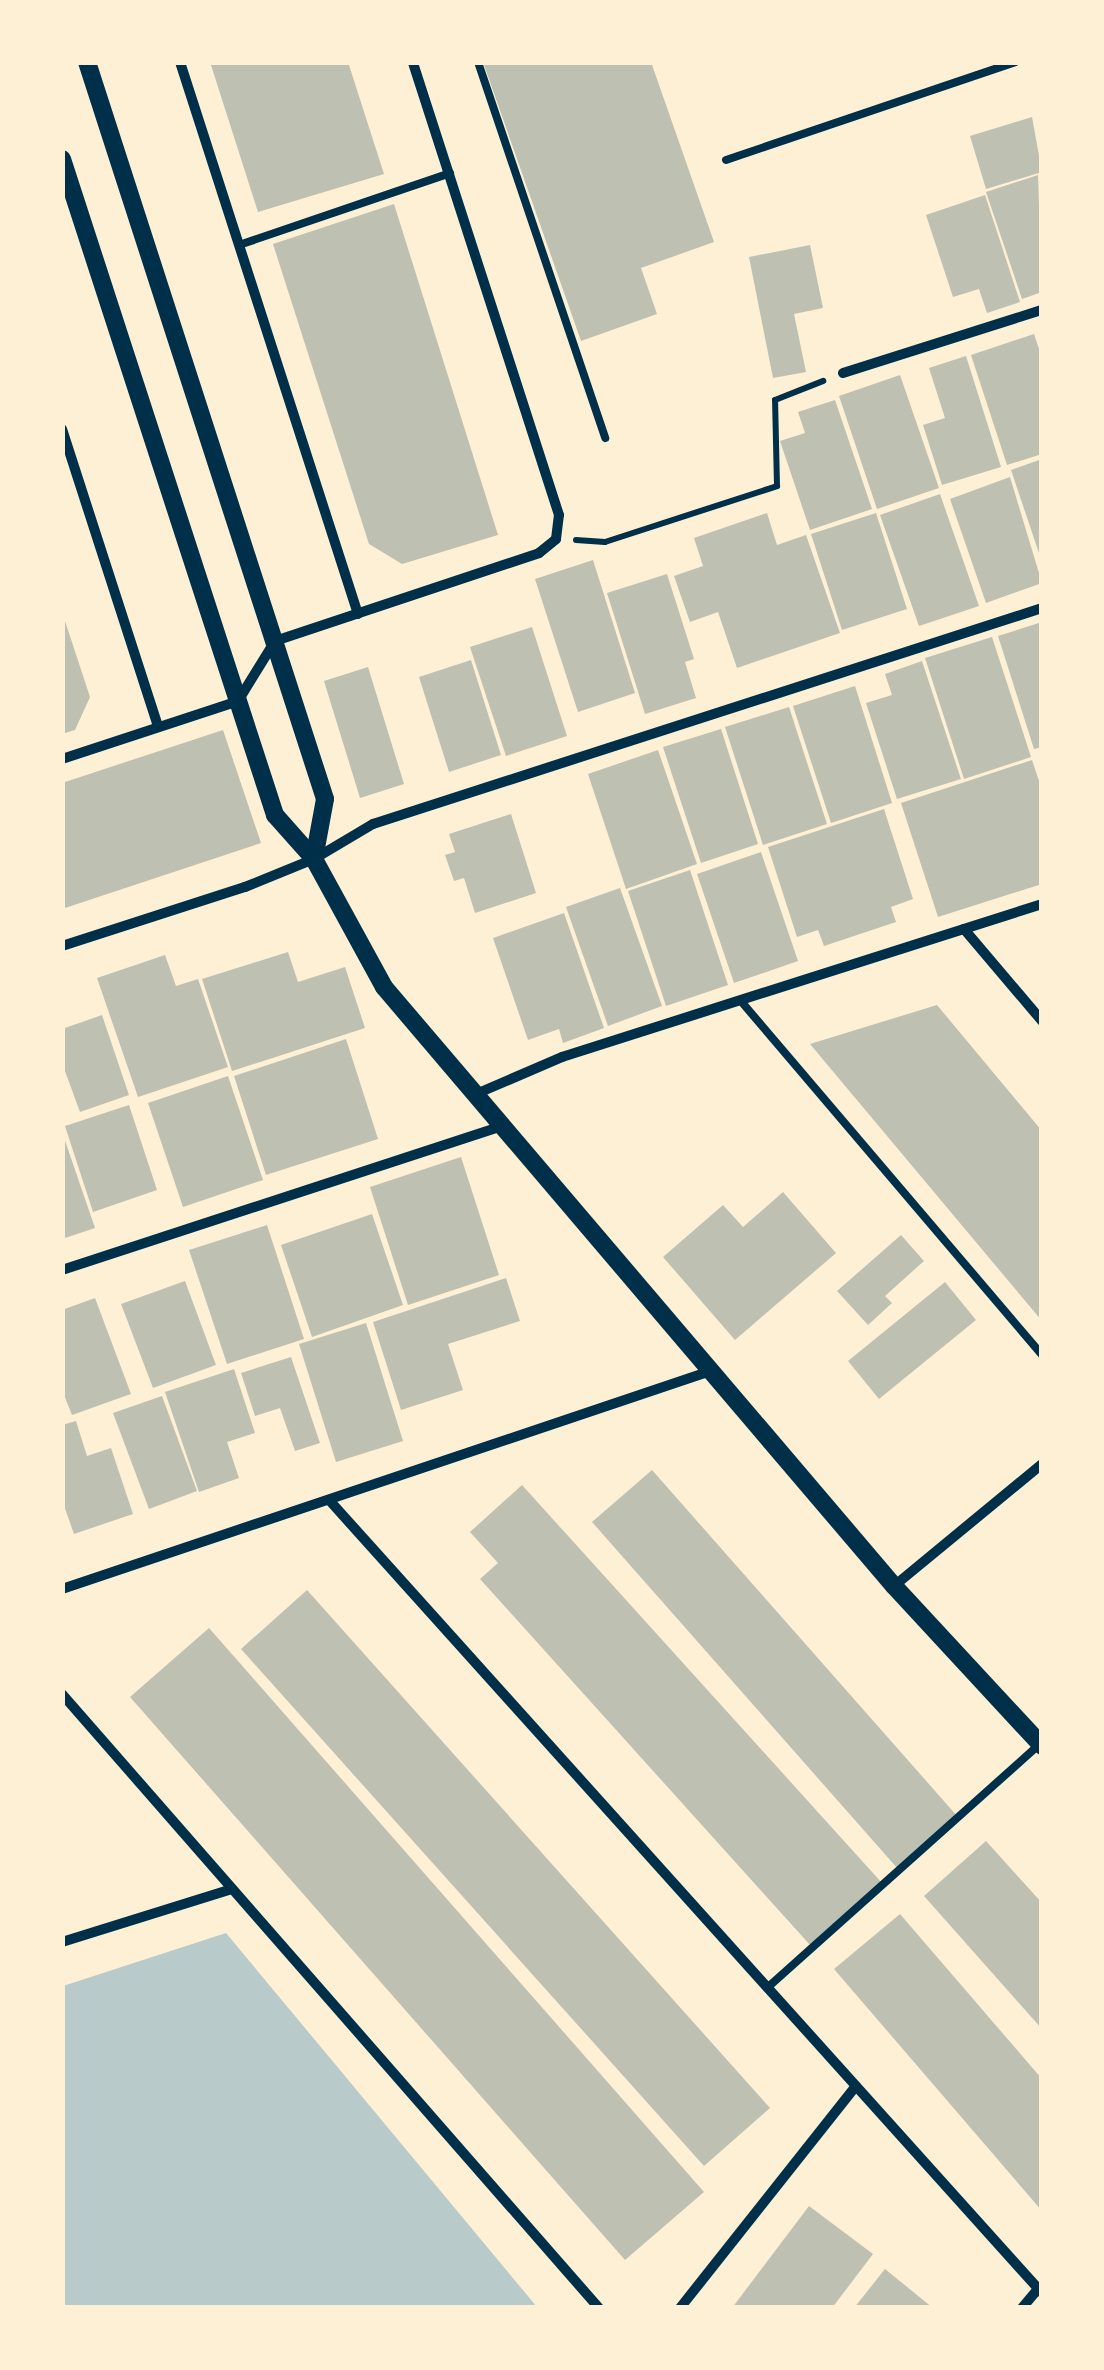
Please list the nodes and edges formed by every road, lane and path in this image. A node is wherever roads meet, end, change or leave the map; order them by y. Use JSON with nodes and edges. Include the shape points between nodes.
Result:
{"nodes":[{"id":1,"x":87,"y":62,"type":"edge"},
{"id":2,"x":180,"y":62,"type":"edge"},
{"id":3,"x":413,"y":62,"type":"edge"},
{"id":4,"x":478,"y":62,"type":"edge"},
{"id":5,"x":1016,"y":62,"type":"edge"},
{"id":6,"x":62,"y":159,"type":"edge"},
{"id":7,"x":726,"y":160,"type":"dead end"},
{"id":8,"x":450,"y":174,"type":"junction"},
{"id":9,"x":239,"y":244,"type":"junction"},
{"id":10,"x":1042,"y":310,"type":"edge"},
{"id":11,"x":843,"y":373,"type":"joint"},
{"id":12,"x":62,"y":428,"type":"edge"},
{"id":13,"x":605,"y":438,"type":"dead end"},
{"id":14,"x":556,"y":539,"type":"junction"},
{"id":15,"x":1042,"y":608,"type":"edge"},
{"id":16,"x":358,"y":614,"type":"junction"},
{"id":17,"x":274,"y":641,"type":"junction"},
{"id":18,"x":238,"y":701,"type":"junction"},
{"id":19,"x":158,"y":727,"type":"junction"},
{"id":20,"x":62,"y":759,"type":"edge"},
{"id":21,"x":314,"y":859,"type":"junction"},
{"id":22,"x":1042,"y":904,"type":"edge"},
{"id":23,"x":964,"y":929,"type":"junction"},
{"id":24,"x":62,"y":946,"type":"edge"},
{"id":25,"x":740,"y":1000,"type":"junction"},
{"id":26,"x":1042,"y":1021,"type":"edge"},
{"id":27,"x":476,"y":1094,"type":"junction"},
{"id":28,"x":502,"y":1126,"type":"junction"},
{"id":29,"x":62,"y":1270,"type":"edge"},
{"id":30,"x":1042,"y":1355,"type":"edge"},
{"id":31,"x":712,"y":1371,"type":"junction"},
{"id":32,"x":1042,"y":1464,"type":"edge"},
{"id":33,"x":330,"y":1501,"type":"junction"},
{"id":34,"x":894,"y":1586,"type":"junction"},
{"id":35,"x":62,"y":1589,"type":"edge"},
{"id":36,"x":62,"y":1694,"type":"edge"},
{"id":37,"x":1041,"y":1745,"type":"edge"},
{"id":38,"x":232,"y":1888,"type":"junction"},
{"id":39,"x":62,"y":1942,"type":"edge"},
{"id":40,"x":767,"y":1988,"type":"junction"},
{"id":41,"x":856,"y":2086,"type":"junction"},
{"id":42,"x":1040,"y":2291,"type":"edge"},
{"id":43,"x":599,"y":2308,"type":"edge"},
{"id":44,"x":680,"y":2308,"type":"edge"},
{"id":45,"x":1022,"y":2308,"type":"edge"}],
"edges":[{"from":1,"to":17,"type":"street"},
{"from":2,"to":9,"type":"street"},
{"from":3,"to":8,"type":"street"},
{"from":4,"to":13,"type":"lane"},
{"from":5,"to":7,"type":"lane"},
{"from":6,"to":18,"type":"street"},
{"from":8,"to":9,"type":"lane"},
{"from":8,"to":14,"type":"street","via":[[558,515]]},
{"from":9,"to":16,"type":"street"},
{"from":10,"to":11,"type":"street"},
{"from":11,"to":14,"type":"path","via":[[775,400],[777,486],[605,542]]},
{"from":12,"to":19,"type":"street"},
{"from":14,"to":16,"type":"street","via":[[539,554]]},
{"from":15,"to":21,"type":"street","via":[[373,824]]},
{"from":16,"to":17,"type":"street"},
{"from":17,"to":18,"type":"street"},
{"from":17,"to":21,"type":"street","via":[[325,799]]},
{"from":18,"to":19,"type":"street"},
{"from":18,"to":21,"type":"street","via":[[275,815]]},
{"from":19,"to":20,"type":"street"},
{"from":21,"to":24,"type":"street"},
{"from":21,"to":27,"type":"street","via":[[384,987]]},
{"from":22,"to":23,"type":"street"},
{"from":23,"to":25,"type":"street"},
{"from":23,"to":26,"type":"street"},
{"from":25,"to":27,"type":"street","via":[[562,1057]]},
{"from":25,"to":30,"type":"lane"},
{"from":27,"to":28,"type":"street"},
{"from":28,"to":29,"type":"street"},
{"from":28,"to":31,"type":"street"},
{"from":31,"to":33,"type":"street"},
{"from":31,"to":34,"type":"street"},
{"from":32,"to":34,"type":"street"},
{"from":33,"to":35,"type":"street"},
{"from":33,"to":40,"type":"street"},
{"from":34,"to":37,"type":"street"},
{"from":36,"to":38,"type":"street"},
{"from":37,"to":40,"type":"lane"},
{"from":38,"to":39,"type":"street"},
{"from":38,"to":43,"type":"street"},
{"from":40,"to":41,"type":"street"},
{"from":41,"to":42,"type":"street"},
{"from":41,"to":44,"type":"street"},
{"from":42,"to":45,"type":"street"}]}
